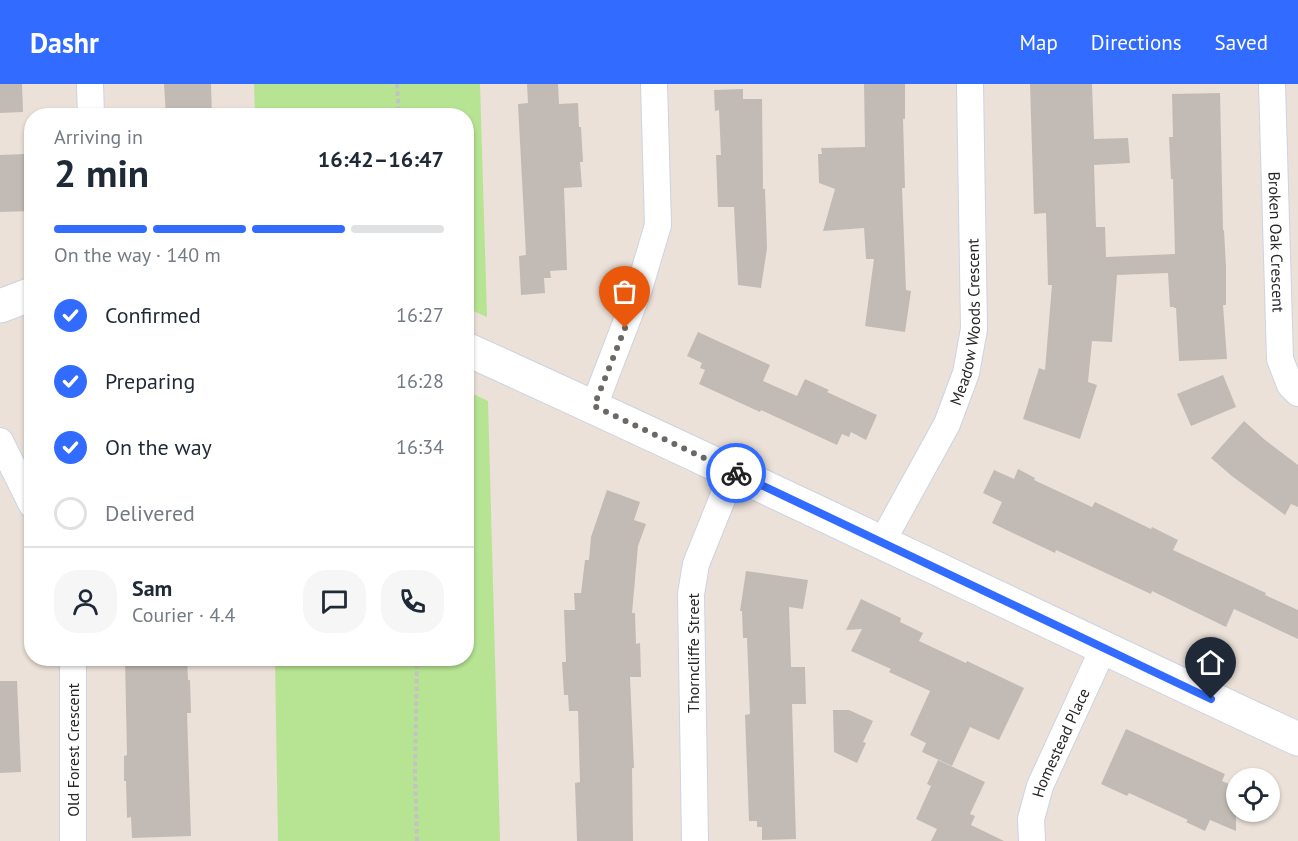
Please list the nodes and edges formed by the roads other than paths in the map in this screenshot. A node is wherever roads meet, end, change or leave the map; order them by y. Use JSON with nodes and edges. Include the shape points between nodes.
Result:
{"nodes":[{"id":1,"x":90,"y":84,"type":"edge"},
{"id":2,"x":654,"y":84,"type":"edge"},
{"id":3,"x":970,"y":84,"type":"edge"},
{"id":4,"x":1272,"y":84,"type":"edge"},
{"id":5,"x":91,"y":108,"type":"edge"},
{"id":6,"x":24,"y":297,"type":"edge"},
{"id":7,"x":0,"y":306,"type":"edge"},
{"id":8,"x":474,"y":353,"type":"edge"},
{"id":9,"x":1298,"y":393,"type":"edge"},
{"id":10,"x":594,"y":406,"type":"junction"},
{"id":11,"x":0,"y":441,"type":"edge"},
{"id":12,"x":733,"y":472,"type":"junction"},
{"id":13,"x":24,"y":489,"type":"edge"},
{"id":14,"x":882,"y":542,"type":"junction"},
{"id":15,"x":1103,"y":649,"type":"junction"},
{"id":16,"x":73,"y":666,"type":"edge"},
{"id":17,"x":1298,"y":739,"type":"edge"},
{"id":18,"x":73,"y":841,"type":"edge"},
{"id":19,"x":695,"y":841,"type":"edge"},
{"id":20,"x":1032,"y":841,"type":"edge"}],
"edges":[{"from":1,"to":5,"type":"street"},
{"from":2,"to":10,"type":"street","via":[[658,225],[639,289]]},
{"from":3,"to":14,"type":"street","name":"Meadow Woods Crescent","via":[[974,329],[966,373],[947,424]]},
{"from":4,"to":9,"type":"street","name":"Broken Oak Crescent","via":[[1280,359],[1290,385]]},
{"from":6,"to":7,"type":"street"},
{"from":8,"to":10,"type":"street"},
{"from":10,"to":12,"type":"street"},
{"from":11,"to":13,"type":"street"},
{"from":12,"to":14,"type":"street"},
{"from":12,"to":19,"type":"street","name":"Thorncliffe Street","via":[[696,564],[691,594]]},
{"from":14,"to":15,"type":"street"},
{"from":15,"to":17,"type":"street"},
{"from":15,"to":20,"type":"street","name":"Homestead Place","via":[[1040,786],[1031,819]]},
{"from":16,"to":18,"type":"street","name":"Old Forest Crescent"}]}
